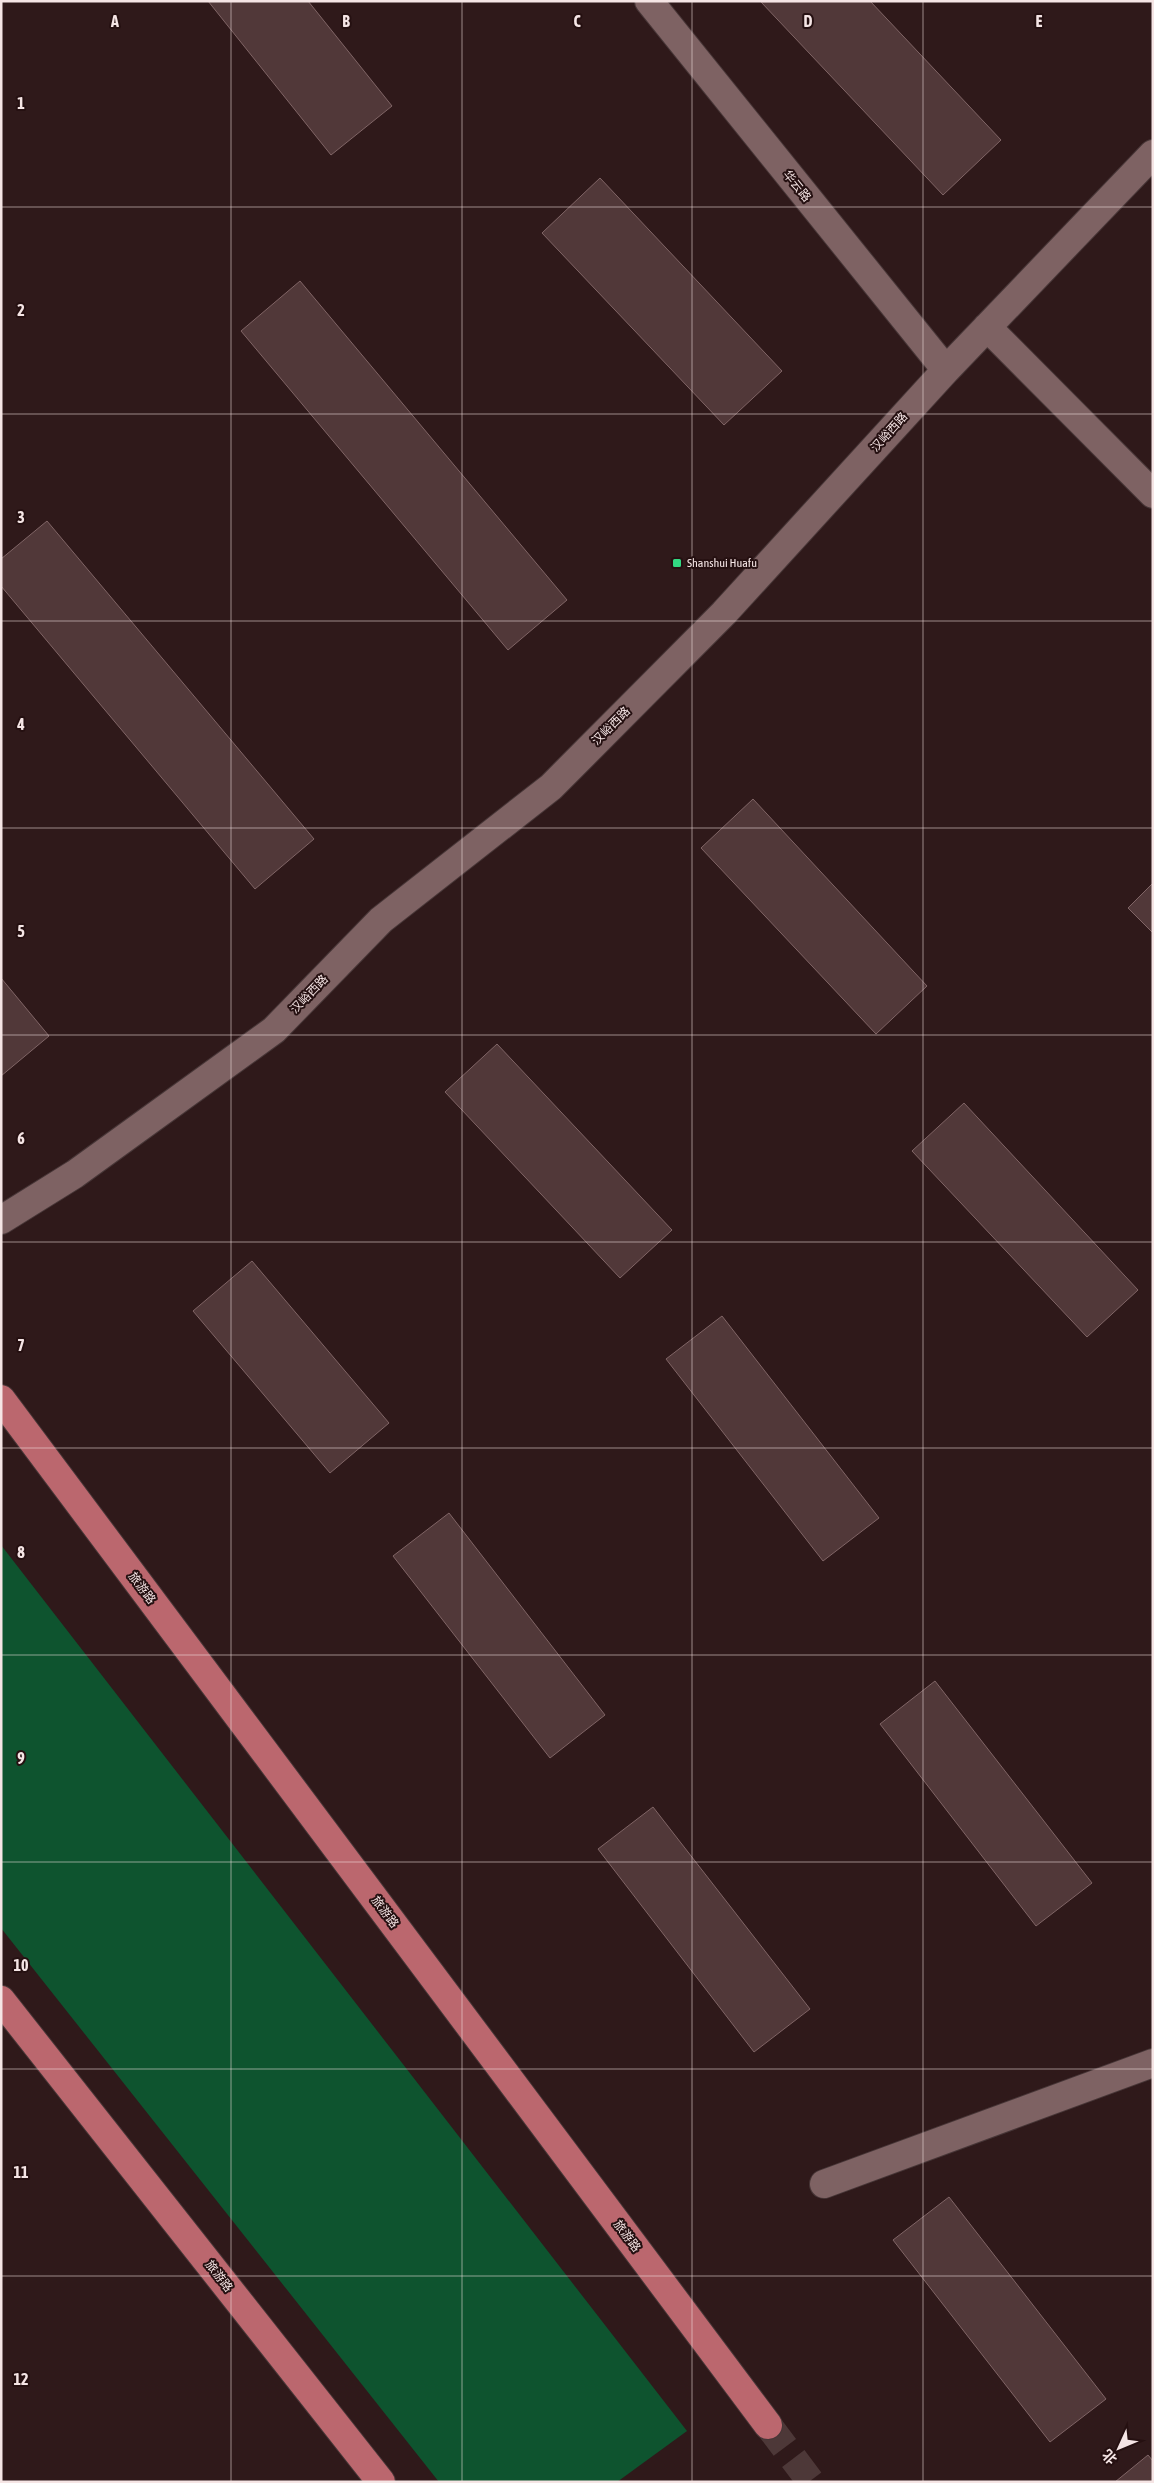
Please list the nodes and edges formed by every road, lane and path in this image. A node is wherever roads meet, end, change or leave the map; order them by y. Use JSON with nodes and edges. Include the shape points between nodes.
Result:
{"nodes":[{"id":1,"x":648,"y":1,"type":"edge"},
{"id":2,"x":1153,"y":154,"type":"edge"},
{"id":3,"x":987,"y":328,"type":"junction"},
{"id":4,"x":946,"y":370,"type":"junction"},
{"id":5,"x":1153,"y":494,"type":"edge"},
{"id":6,"x":1,"y":1220,"type":"edge"},
{"id":7,"x":1,"y":1399,"type":"edge"},
{"id":8,"x":1,"y":2000,"type":"edge"},
{"id":9,"x":1153,"y":2063,"type":"edge"},
{"id":10,"x":824,"y":2184,"type":"dead end"},
{"id":11,"x":768,"y":2425,"type":"tunnel mouth"},
{"id":12,"x":381,"y":2482,"type":"edge"}],
"edges":[{"from":1,"to":4,"type":"street","name":"华云路"},
{"from":2,"to":3,"type":"street","name":"汉峪西路"},
{"from":3,"to":4,"type":"street","name":"汉峪西路"},
{"from":3,"to":5,"type":"street"},
{"from":4,"to":6,"type":"street","name":"汉峪西路","via":[[724,613],[551,787],[381,920],[274,1030],[75,1174]]},
{"from":7,"to":11,"type":"main road","name":"旅游路"},
{"from":8,"to":12,"type":"main road","name":"旅游路"},
{"from":9,"to":10,"type":"street"}]}
